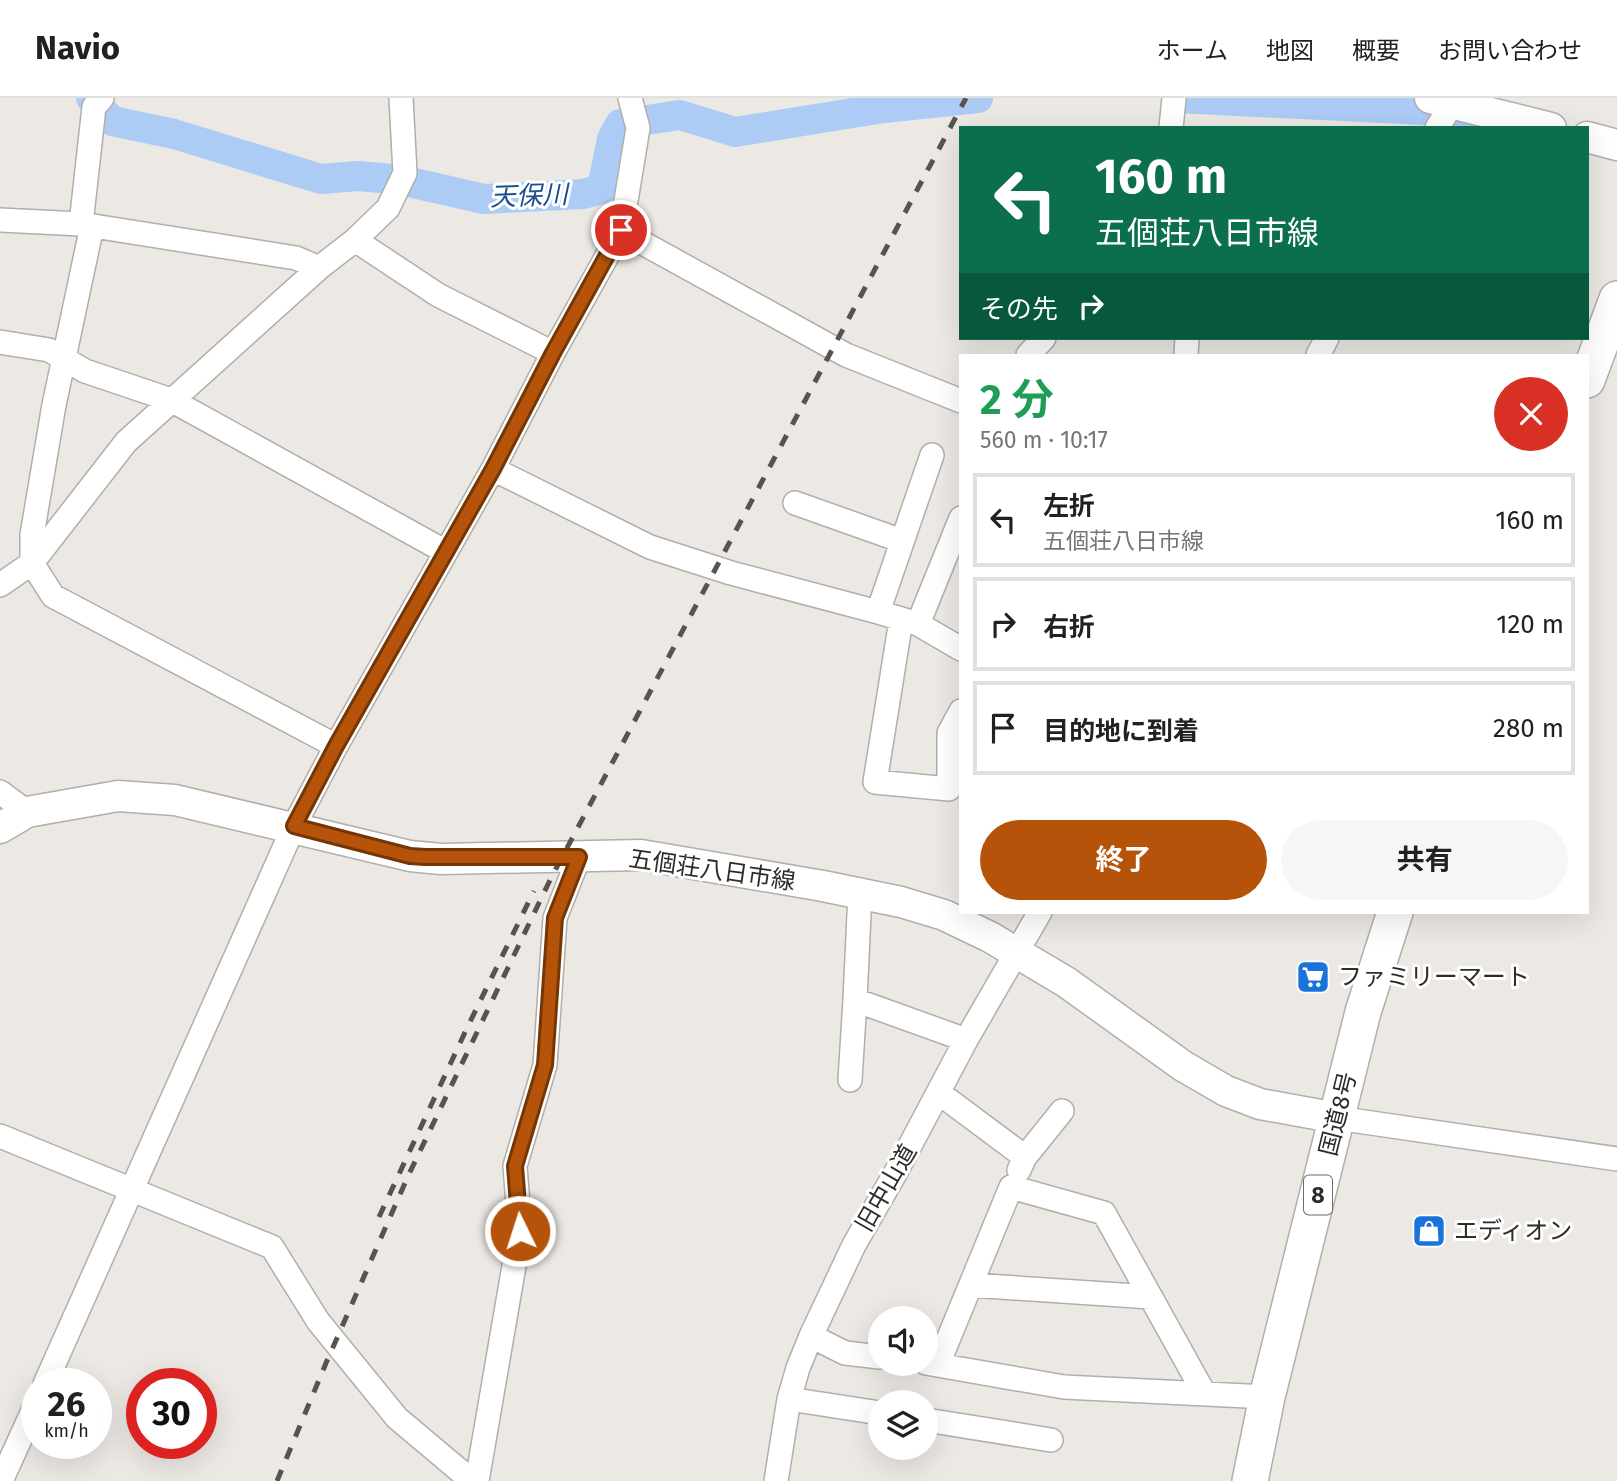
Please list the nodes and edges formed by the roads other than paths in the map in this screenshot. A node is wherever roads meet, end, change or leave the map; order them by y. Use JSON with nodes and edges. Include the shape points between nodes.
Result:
{"nodes":[{"id":1,"x":401,"y":98,"type":"edge"},
{"id":2,"x":630,"y":98,"type":"edge"},
{"id":3,"x":1174,"y":98,"type":"edge"},
{"id":4,"x":1446,"y":99,"type":"edge"},
{"id":5,"x":98,"y":103,"type":"edge"},
{"id":6,"x":1171,"y":126,"type":"edge"},
{"id":7,"x":1438,"y":126,"type":"edge"},
{"id":8,"x":1544,"y":126,"type":"edge"},
{"id":9,"x":1589,"y":138,"type":"edge"},
{"id":10,"x":1617,"y":145,"type":"edge"},
{"id":11,"x":0,"y":220,"type":"edge"},
{"id":12,"x":87,"y":225,"type":"junction"},
{"id":13,"x":621,"y":230,"type":"junction"},
{"id":14,"x":355,"y":240,"type":"junction"},
{"id":15,"x":319,"y":268,"type":"junction"},
{"id":16,"x":1617,"y":299,"type":"edge"},
{"id":17,"x":1042,"y":340,"type":"edge"},
{"id":18,"x":0,"y":342,"type":"edge"},
{"id":19,"x":553,"y":353,"type":"junction"},
{"id":20,"x":1029,"y":354,"type":"edge"},
{"id":21,"x":64,"y":359,"type":"junction"},
{"id":22,"x":1589,"y":375,"type":"edge"},
{"id":23,"x":170,"y":400,"type":"junction"},
{"id":24,"x":959,"y":400,"type":"edge"},
{"id":25,"x":932,"y":455,"type":"dead end"},
{"id":26,"x":493,"y":469,"type":"junction"},
{"id":27,"x":795,"y":503,"type":"dead end"},
{"id":28,"x":959,"y":522,"type":"edge"},
{"id":29,"x":902,"y":541,"type":"junction"},
{"id":30,"x":446,"y":552,"type":"junction"},
{"id":31,"x":32,"y":563,"type":"junction"},
{"id":32,"x":0,"y":585,"type":"edge"},
{"id":33,"x":878,"y":612,"type":"junction"},
{"id":34,"x":909,"y":622,"type":"junction"},
{"id":35,"x":959,"y":648,"type":"edge"},
{"id":36,"x":959,"y":715,"type":"edge"},
{"id":37,"x":336,"y":746,"type":"junction"},
{"id":38,"x":0,"y":792,"type":"edge"},
{"id":39,"x":27,"y":812,"type":"junction"},
{"id":40,"x":294,"y":826,"type":"junction"},
{"id":41,"x":0,"y":828,"type":"edge"},
{"id":42,"x":579,"y":857,"type":"junction"},
{"id":43,"x":860,"y":893,"type":"junction"},
{"id":44,"x":1039,"y":914,"type":"edge"},
{"id":45,"x":1394,"y":914,"type":"edge"},
{"id":46,"x":1017,"y":953,"type":"junction"},
{"id":47,"x":856,"y":1000,"type":"junction"},
{"id":48,"x":966,"y":1041,"type":"junction"},
{"id":49,"x":850,"y":1080,"type":"dead end"},
{"id":50,"x":939,"y":1093,"type":"junction"},
{"id":51,"x":1062,"y":1111,"type":"dead end"},
{"id":52,"x":1337,"y":1118,"type":"junction"},
{"id":53,"x":0,"y":1136,"type":"edge"},
{"id":54,"x":1025,"y":1157,"type":"junction"},
{"id":55,"x":1617,"y":1160,"type":"edge"},
{"id":56,"x":1011,"y":1187,"type":"junction"},
{"id":57,"x":132,"y":1191,"type":"junction"},
{"id":58,"x":971,"y":1285,"type":"junction"},
{"id":59,"x":1151,"y":1297,"type":"junction"},
{"id":60,"x":811,"y":1336,"type":"junction"},
{"id":61,"x":938,"y":1351,"type":"edge"},
{"id":62,"x":868,"y":1356,"type":"edge"},
{"id":63,"x":938,"y":1364,"type":"edge"},
{"id":64,"x":52,"y":1368,"type":"edge"},
{"id":65,"x":1204,"y":1393,"type":"junction"},
{"id":66,"x":1267,"y":1397,"type":"junction"},
{"id":67,"x":789,"y":1399,"type":"junction"},
{"id":68,"x":868,"y":1411,"type":"edge"},
{"id":69,"x":938,"y":1422,"type":"edge"},
{"id":70,"x":21,"y":1437,"type":"edge"},
{"id":71,"x":1051,"y":1440,"type":"dead end"},
{"id":72,"x":1,"y":1481,"type":"edge"},
{"id":73,"x":472,"y":1481,"type":"edge"},
{"id":74,"x":477,"y":1481,"type":"edge"},
{"id":75,"x":776,"y":1481,"type":"edge"},
{"id":76,"x":1250,"y":1481,"type":"edge"}],
"edges":[{"from":1,"to":14,"type":"street","via":[[405,173],[388,208]]},
{"from":2,"to":13,"type":"street","via":[[638,128]]},
{"from":3,"to":6,"type":"street"},
{"from":4,"to":7,"type":"street"},
{"from":4,"to":8,"type":"main road"},
{"from":5,"to":12,"type":"street"},
{"from":9,"to":10,"type":"main road"},
{"from":11,"to":12,"type":"street"},
{"from":12,"to":15,"type":"street","via":[[296,258]]},
{"from":12,"to":21,"type":"street"},
{"from":13,"to":19,"type":"street"},
{"from":13,"to":24,"type":"street","via":[[846,355]]},
{"from":14,"to":15,"type":"street"},
{"from":14,"to":19,"type":"street","via":[[438,295]]},
{"from":15,"to":23,"type":"street"},
{"from":16,"to":22,"type":"highway"},
{"from":17,"to":20,"type":"street"},
{"from":18,"to":21,"type":"street","via":[[49,350]]},
{"from":19,"to":26,"type":"street"},
{"from":21,"to":23,"type":"street","via":[[85,371]]},
{"from":21,"to":31,"type":"street","via":[[32,535]]},
{"from":23,"to":30,"type":"street"},
{"from":23,"to":31,"type":"street","via":[[126,442]]},
{"from":25,"to":29,"type":"street"},
{"from":26,"to":30,"type":"street"},
{"from":26,"to":33,"type":"street","via":[[650,547]]},
{"from":27,"to":29,"type":"street"},
{"from":28,"to":34,"type":"street"},
{"from":29,"to":33,"type":"street"},
{"from":30,"to":37,"type":"street"},
{"from":31,"to":32,"type":"street"},
{"from":31,"to":37,"type":"street","via":[[53,596]]},
{"from":33,"to":34,"type":"street"},
{"from":34,"to":35,"type":"street"},
{"from":34,"to":36,"type":"street","via":[[875,782],[949,789],[949,733]]},
{"from":37,"to":40,"type":"street"},
{"from":38,"to":39,"type":"street"},
{"from":39,"to":40,"type":"main road","name":"五個荘八日市線","via":[[118,796],[176,800]]},
{"from":39,"to":41,"type":"main road","name":"五個荘八日市線"},
{"from":40,"to":42,"type":"main road","name":"五個荘八日市線","via":[[410,856]]},
{"from":40,"to":57,"type":"street"},
{"from":42,"to":43,"type":"main road","name":"五個荘八日市線","via":[[641,855]]},
{"from":42,"to":74,"type":"street","via":[[555,918],[545,1065],[515,1166],[520,1231]]},
{"from":43,"to":46,"type":"main road","name":"五個荘八日市線","via":[[944,915]]},
{"from":43,"to":47,"type":"street"},
{"from":44,"to":46,"type":"street","name":"旧中山道"},
{"from":45,"to":52,"type":"highway","name":"国道8号","number":"8"},
{"from":46,"to":48,"type":"street","name":"旧中山道"},
{"from":46,"to":52,"type":"main road","name":"五個荘八日市線","via":[[1226,1091],[1260,1104]]},
{"from":47,"to":48,"type":"street"},
{"from":47,"to":49,"type":"street"},
{"from":48,"to":50,"type":"street","name":"旧中山道"},
{"from":50,"to":54,"type":"street"},
{"from":50,"to":60,"type":"street","name":"旧中山道","via":[[854,1245]]},
{"from":51,"to":54,"type":"street"},
{"from":52,"to":55,"type":"street"},
{"from":52,"to":66,"type":"highway","name":"国道8号","number":"8"},
{"from":53,"to":57,"type":"street"},
{"from":54,"to":56,"type":"street"},
{"from":56,"to":58,"type":"street"},
{"from":56,"to":59,"type":"street","via":[[1104,1213]]},
{"from":57,"to":64,"type":"street"},
{"from":57,"to":73,"type":"street","via":[[272,1247],[318,1321],[397,1418]]},
{"from":58,"to":59,"type":"street"},
{"from":58,"to":61,"type":"street"},
{"from":59,"to":65,"type":"street"},
{"from":60,"to":62,"type":"street","via":[[845,1353]]},
{"from":60,"to":67,"type":"street","name":"旧中山道"},
{"from":63,"to":65,"type":"street","via":[[1064,1387]]},
{"from":65,"to":66,"type":"street"},
{"from":66,"to":76,"type":"highway","name":"国道8号","number":"8"},
{"from":67,"to":68,"type":"street"},
{"from":67,"to":75,"type":"street","name":"旧中山道"},
{"from":69,"to":71,"type":"street"},
{"from":70,"to":72,"type":"street"}]}
